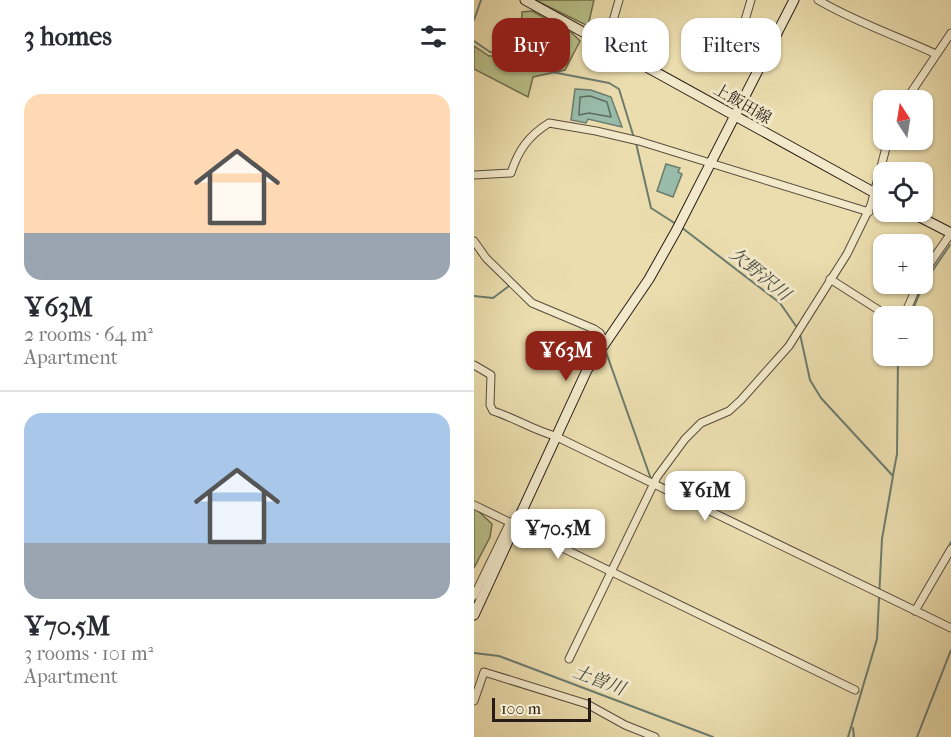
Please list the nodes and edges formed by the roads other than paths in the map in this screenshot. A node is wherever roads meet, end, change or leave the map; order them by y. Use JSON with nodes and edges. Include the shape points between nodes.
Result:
{"nodes":[{"id":1,"x":525,"y":0,"type":"edge"},
{"id":2,"x":619,"y":0,"type":"edge"},
{"id":3,"x":751,"y":0,"type":"edge"},
{"id":4,"x":794,"y":0,"type":"edge"},
{"id":5,"x":818,"y":0,"type":"edge"},
{"id":6,"x":614,"y":18,"type":"edge"},
{"id":7,"x":746,"y":18,"type":"edge"},
{"id":8,"x":781,"y":27,"type":"edge"},
{"id":9,"x":582,"y":32,"type":"edge"},
{"id":10,"x":951,"y":33,"type":"edge"},
{"id":11,"x":936,"y":54,"type":"junction"},
{"id":12,"x":655,"y":72,"type":"edge"},
{"id":13,"x":759,"y":72,"type":"edge"},
{"id":14,"x":913,"y":90,"type":"edge"},
{"id":15,"x":736,"y":116,"type":"junction"},
{"id":16,"x":712,"y":165,"type":"junction"},
{"id":17,"x":474,"y":175,"type":"edge"},
{"id":18,"x":873,"y":193,"type":"edge"},
{"id":19,"x":873,"y":206,"type":"edge"},
{"id":20,"x":869,"y":212,"type":"junction"},
{"id":21,"x":930,"y":222,"type":"edge"},
{"id":22,"x":951,"y":233,"type":"edge"},
{"id":23,"x":474,"y":241,"type":"edge"},
{"id":24,"x":933,"y":259,"type":"edge"},
{"id":25,"x":830,"y":279,"type":"junction"},
{"id":26,"x":873,"y":306,"type":"edge"},
{"id":27,"x":604,"y":342,"type":"junction"},
{"id":28,"x":474,"y":365,"type":"edge"},
{"id":29,"x":555,"y":436,"type":"junction"},
{"id":30,"x":653,"y":483,"type":"junction"},
{"id":31,"x":474,"y":505,"type":"edge"},
{"id":32,"x":512,"y":523,"type":"junction"},
{"id":33,"x":951,"y":549,"type":"edge"},
{"id":34,"x":612,"y":573,"type":"junction"},
{"id":35,"x":474,"y":596,"type":"edge"},
{"id":36,"x":915,"y":611,"type":"junction"},
{"id":37,"x":474,"y":615,"type":"edge"},
{"id":38,"x":951,"y":628,"type":"edge"},
{"id":39,"x":569,"y":659,"type":"dead end"},
{"id":40,"x":474,"y":671,"type":"edge"},
{"id":41,"x":484,"y":672,"type":"junction"},
{"id":42,"x":855,"y":690,"type":"dead end"},
{"id":43,"x":474,"y":701,"type":"edge"},
{"id":44,"x":655,"y":737,"type":"edge"}],
"edges":[{"from":1,"to":9,"type":"street","name":"上飯田線"},
{"from":2,"to":6,"type":"street"},
{"from":3,"to":7,"type":"street"},
{"from":4,"to":8,"type":"street"},
{"from":5,"to":11,"type":"street","via":[[840,14]]},
{"from":10,"to":11,"type":"street"},
{"from":11,"to":14,"type":"street"},
{"from":12,"to":15,"type":"street","name":"上飯田線"},
{"from":13,"to":15,"type":"street"},
{"from":15,"to":16,"type":"street"},
{"from":15,"to":18,"type":"street","name":"上飯田線"},
{"from":16,"to":17,"type":"street","via":[[636,140],[549,123],[522,147],[511,173]]},
{"from":16,"to":20,"type":"street"},
{"from":16,"to":27,"type":"street","via":[[649,279]]},
{"from":19,"to":20,"type":"street"},
{"from":20,"to":25,"type":"street"},
{"from":21,"to":22,"type":"street"},
{"from":22,"to":24,"type":"street"},
{"from":23,"to":27,"type":"street","via":[[532,303],[594,329]]},
{"from":25,"to":26,"type":"street"},
{"from":25,"to":30,"type":"street","via":[[796,336],[741,400],[729,411],[701,423]]},
{"from":27,"to":29,"type":"street"},
{"from":28,"to":29,"type":"street","via":[[490,375],[493,411]]},
{"from":29,"to":30,"type":"street"},
{"from":29,"to":32,"type":"street"},
{"from":30,"to":34,"type":"street"},
{"from":30,"to":36,"type":"street"},
{"from":31,"to":32,"type":"street"},
{"from":32,"to":34,"type":"street"},
{"from":32,"to":35,"type":"street"},
{"from":32,"to":37,"type":"street"},
{"from":33,"to":36,"type":"street"},
{"from":34,"to":39,"type":"street"},
{"from":34,"to":42,"type":"street"},
{"from":36,"to":38,"type":"street"},
{"from":40,"to":41,"type":"street"},
{"from":41,"to":43,"type":"street"},
{"from":41,"to":44,"type":"street","via":[[586,704]]}]}
